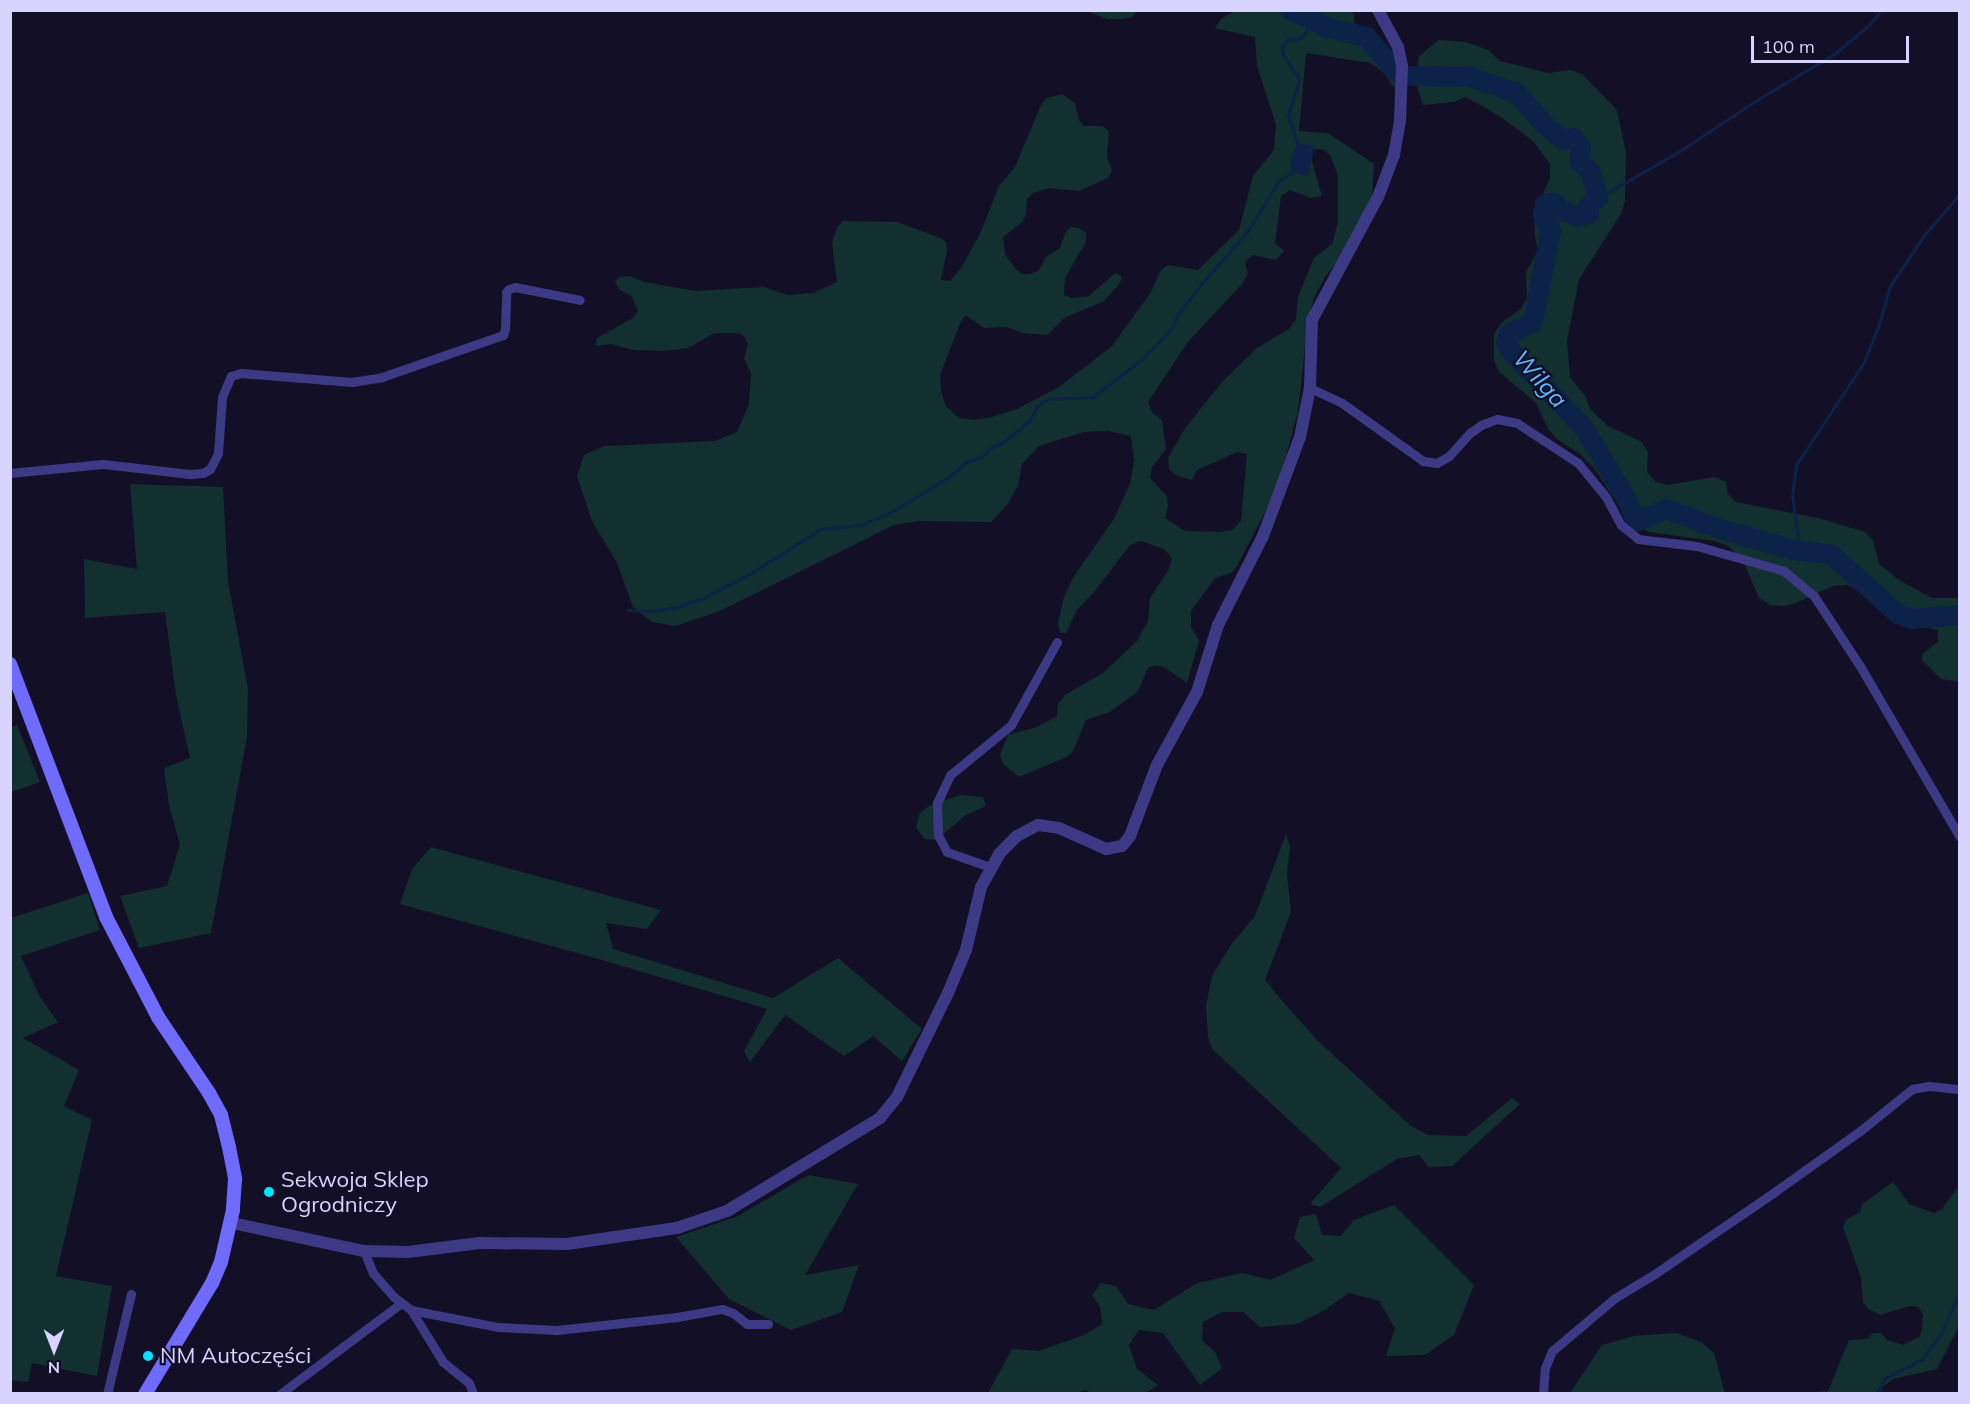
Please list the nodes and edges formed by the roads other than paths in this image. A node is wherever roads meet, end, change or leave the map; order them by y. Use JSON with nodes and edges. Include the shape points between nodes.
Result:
{"nodes":[{"id":1,"x":1378,"y":10,"type":"edge"},
{"id":2,"x":580,"y":300,"type":"dead end"},
{"id":3,"x":1310,"y":388,"type":"junction"},
{"id":4,"x":10,"y":473,"type":"edge"},
{"id":5,"x":1057,"y":642,"type":"dead end"},
{"id":6,"x":10,"y":664,"type":"edge"},
{"id":7,"x":1959,"y":837,"type":"edge"},
{"id":8,"x":990,"y":867,"type":"junction"},
{"id":9,"x":1959,"y":1089,"type":"edge"},
{"id":10,"x":232,"y":1223,"type":"junction"},
{"id":11,"x":364,"y":1251,"type":"junction"},
{"id":12,"x":131,"y":1294,"type":"dead end"},
{"id":13,"x":401,"y":1303,"type":"junction"},
{"id":14,"x":411,"y":1310,"type":"junction"},
{"id":15,"x":768,"y":1324,"type":"dead end"},
{"id":16,"x":107,"y":1394,"type":"edge"},
{"id":17,"x":145,"y":1394,"type":"edge"},
{"id":18,"x":280,"y":1394,"type":"edge"},
{"id":19,"x":473,"y":1394,"type":"edge"},
{"id":20,"x":1543,"y":1394,"type":"edge"}],
"edges":[{"from":1,"to":3,"type":"street","via":[[1398,47],[1402,66],[1398,138],[1378,197],[1312,320]]},
{"from":2,"to":4,"type":"street","via":[[509,288],[503,335],[382,377],[352,382],[242,373],[231,376],[222,396],[218,453],[210,469],[203,473],[103,464]]},
{"from":3,"to":7,"type":"street","via":[[1342,403],[1423,461],[1437,463],[1449,456],[1481,425],[1497,419],[1517,423],[1578,463],[1606,497],[1621,525],[1638,539],[1697,546],[1784,571],[1814,596],[1860,666]]},
{"from":3,"to":8,"type":"street","via":[[1300,437],[1263,536],[1218,625],[1197,692],[1157,765],[1130,836],[1112,850],[1059,828],[1038,825],[1017,836]]},
{"from":5,"to":8,"type":"street","via":[[1011,725],[950,775],[936,803],[938,835],[947,852]]},
{"from":6,"to":10,"type":"main road","via":[[106,917],[153,1009],[221,1115],[235,1179]]},
{"from":8,"to":11,"type":"street","via":[[962,963],[897,1097],[880,1118],[809,1163],[727,1211],[677,1228],[567,1244],[479,1243],[408,1252]]},
{"from":9,"to":20,"type":"street","via":[[1912,1089],[1822,1159],[1615,1298],[1552,1351],[1545,1368]]},
{"from":10,"to":11,"type":"street"},
{"from":10,"to":17,"type":"main road","via":[[212,1283]]},
{"from":11,"to":13,"type":"street","via":[[373,1273]]},
{"from":12,"to":16,"type":"street"},
{"from":13,"to":14,"type":"street"},
{"from":13,"to":18,"type":"street"},
{"from":14,"to":15,"type":"street","via":[[532,1330],[722,1309],[747,1324]]},
{"from":14,"to":19,"type":"street","via":[[443,1362],[469,1383]]}]}
